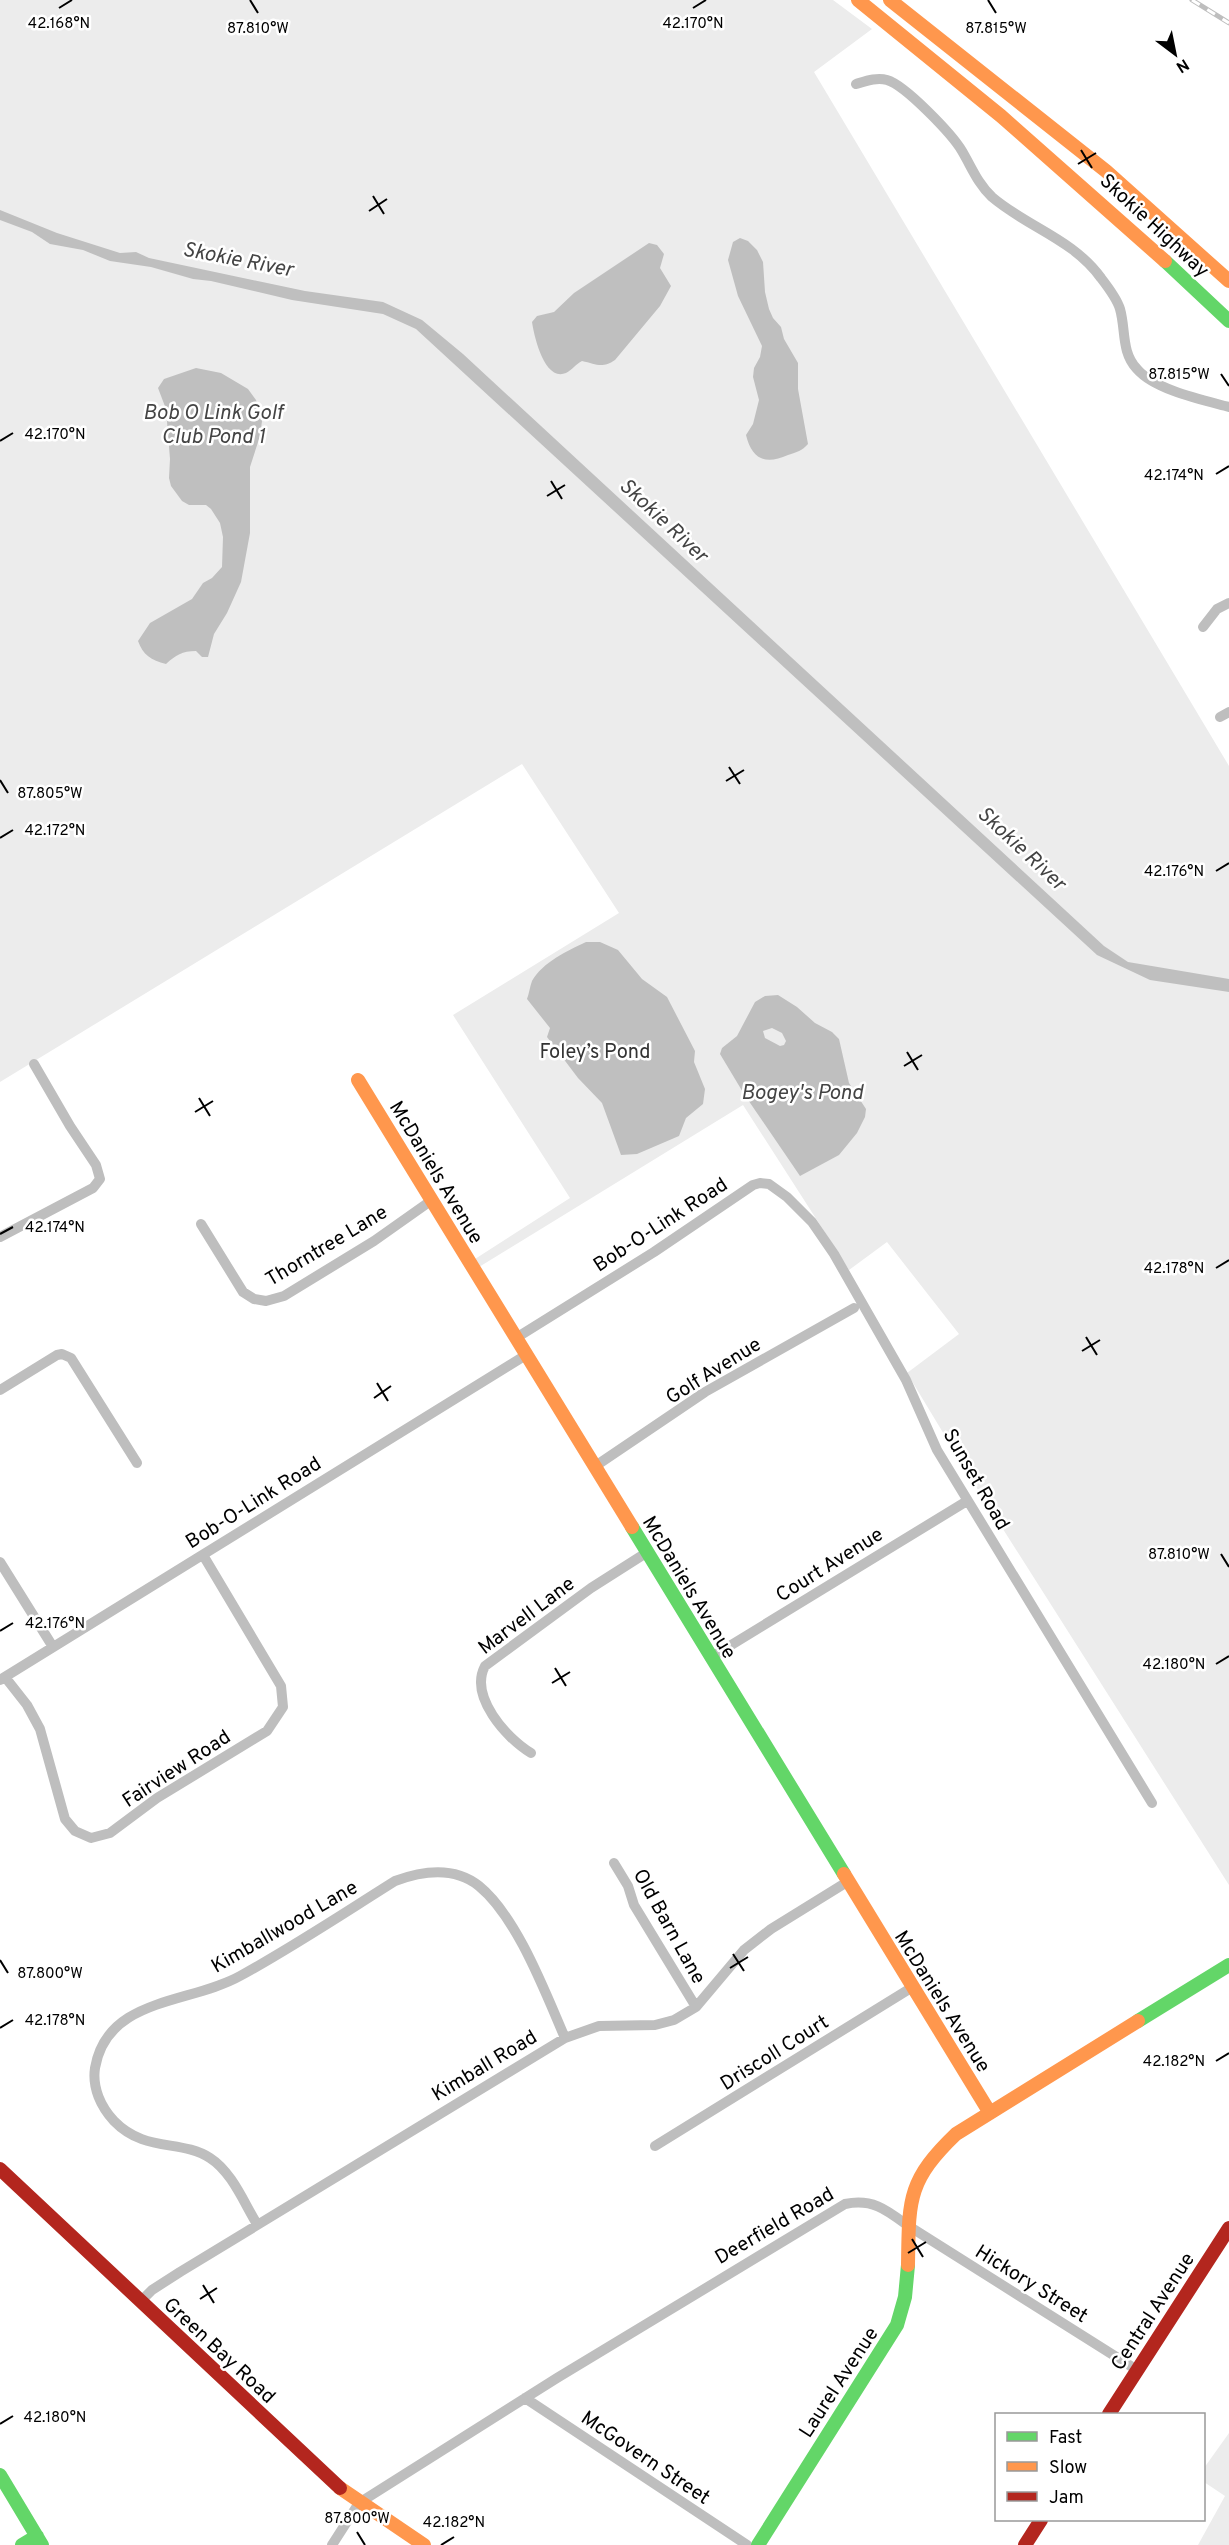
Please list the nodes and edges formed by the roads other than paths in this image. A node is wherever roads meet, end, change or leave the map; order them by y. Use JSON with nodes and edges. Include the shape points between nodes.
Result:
{"nodes":[{"id":1,"x":858,"y":0,"type":"edge"},
{"id":2,"x":890,"y":0,"type":"edge"},
{"id":3,"x":856,"y":84,"type":"dead end"},
{"id":4,"x":1229,"y":281,"type":"edge"},
{"id":5,"x":1229,"y":321,"type":"edge"},
{"id":6,"x":1229,"y":406,"type":"edge"},
{"id":7,"x":1229,"y":603,"type":"edge"},
{"id":8,"x":1203,"y":627,"type":"dead end"},
{"id":9,"x":34,"y":1064,"type":"dead end"},
{"id":10,"x":358,"y":1080,"type":"dead end"},
{"id":11,"x":765,"y":1183,"type":"joint"},
{"id":12,"x":432,"y":1200,"type":"junction"},
{"id":13,"x":201,"y":1224,"type":"dead end"},
{"id":14,"x":0,"y":1236,"type":"edge"},
{"id":15,"x":854,"y":1308,"type":"dead end"},
{"id":16,"x":516,"y":1338,"type":"junction"},
{"id":17,"x":526,"y":1355,"type":"junction"},
{"id":18,"x":0,"y":1390,"type":"edge"},
{"id":19,"x":137,"y":1463,"type":"dead end"},
{"id":20,"x":594,"y":1467,"type":"junction"},
{"id":21,"x":967,"y":1501,"type":"junction"},
{"id":22,"x":646,"y":1553,"type":"junction"},
{"id":23,"x":203,"y":1555,"type":"junction"},
{"id":24,"x":0,"y":1562,"type":"edge"},
{"id":25,"x":53,"y":1647,"type":"junction"},
{"id":26,"x":710,"y":1658,"type":"junction"},
{"id":27,"x":2,"y":1678,"type":"edge"},
{"id":28,"x":531,"y":1753,"type":"dead end"},
{"id":29,"x":1152,"y":1803,"type":"dead end"},
{"id":30,"x":614,"y":1863,"type":"dead end"},
{"id":31,"x":847,"y":1882,"type":"junction"},
{"id":32,"x":1229,"y":1965,"type":"edge"},
{"id":33,"x":911,"y":1988,"type":"junction"},
{"id":34,"x":696,"y":2007,"type":"junction"},
{"id":35,"x":565,"y":2038,"type":"junction"},
{"id":36,"x":990,"y":2113,"type":"junction"},
{"id":37,"x":655,"y":2146,"type":"dead end"},
{"id":38,"x":0,"y":2169,"type":"edge"},
{"id":39,"x":257,"y":2224,"type":"junction"},
{"id":40,"x":907,"y":2225,"type":"junction"},
{"id":41,"x":1229,"y":2228,"type":"edge"},
{"id":42,"x":140,"y":2302,"type":"junction"},
{"id":43,"x":1137,"y":2370,"type":"junction"},
{"id":44,"x":525,"y":2398,"type":"junction"},
{"id":45,"x":1110,"y":2413,"type":"edge"},
{"id":46,"x":0,"y":2475,"type":"edge"},
{"id":47,"x":359,"y":2503,"type":"junction"},
{"id":48,"x":1040,"y":2521,"type":"edge"},
{"id":49,"x":40,"y":2540,"type":"edge"},
{"id":50,"x":22,"y":2545,"type":"edge"},
{"id":51,"x":332,"y":2545,"type":"edge"},
{"id":52,"x":424,"y":2545,"type":"edge"},
{"id":53,"x":747,"y":2545,"type":"edge"},
{"id":54,"x":758,"y":2545,"type":"edge"},
{"id":55,"x":1025,"y":2545,"type":"edge"}],
"edges":[{"from":1,"to":5,"type":"main road","name":"Skokie Highway","via":[[1023,134]]},
{"from":2,"to":4,"type":"main road","name":"Skokie Highway","via":[[1082,149]]},
{"from":3,"to":6,"type":"street","via":[[877,78],[896,84],[956,141],[982,188],[1091,265],[1119,307],[1125,350],[1144,376]]},
{"from":7,"to":8,"type":"street","via":[[1217,609]]},
{"from":9,"to":14,"type":"street","via":[[96,1165],[100,1179],[93,1188]]},
{"from":10,"to":12,"type":"main road","name":"McDaniels Avenue"},
{"from":11,"to":16,"type":"street","name":"Bob-O-Link Road","via":[[753,1185]]},
{"from":11,"to":21,"type":"street","name":"Sunset Road","via":[[801,1210],[834,1254],[906,1380],[937,1450]]},
{"from":12,"to":13,"type":"street","name":"Thorntree Lane","via":[[294,1290],[266,1301],[243,1292]]},
{"from":12,"to":16,"type":"main road","name":"McDaniels Avenue"},
{"from":15,"to":20,"type":"street","name":"Golf Avenue","via":[[705,1392]]},
{"from":16,"to":17,"type":"main road","name":"McDaniels Avenue"},
{"from":17,"to":20,"type":"main road","name":"McDaniels Avenue"},
{"from":17,"to":23,"type":"street","name":"Bob-O-Link Road"},
{"from":18,"to":19,"type":"street","via":[[57,1355],[71,1358]]},
{"from":20,"to":22,"type":"main road","name":"McDaniels Avenue"},
{"from":21,"to":26,"type":"street","name":"Court Avenue"},
{"from":21,"to":29,"type":"street","name":"Sunset Road"},
{"from":22,"to":26,"type":"main road","name":"McDaniels Avenue"},
{"from":22,"to":28,"type":"street","name":"Marvell Lane","via":[[591,1588],[486,1666],[480,1680],[483,1696],[505,1732]]},
{"from":23,"to":25,"type":"street","name":"Bob-O-Link Road"},
{"from":23,"to":27,"type":"street","name":"Fairview Road","via":[[281,1686],[283,1707],[267,1731],[157,1798],[110,1833],[84,1836],[65,1820],[40,1729],[27,1705]]},
{"from":24,"to":25,"type":"street"},
{"from":25,"to":27,"type":"street","name":"Bob-O-Link Road"},
{"from":26,"to":31,"type":"main road","name":"McDaniels Avenue"},
{"from":30,"to":34,"type":"street","name":"Old Barn Lane","via":[[634,1905]]},
{"from":31,"to":33,"type":"main road","name":"McDaniels Avenue"},
{"from":31,"to":34,"type":"street","name":"Kimball Road","via":[[744,1950]]},
{"from":32,"to":36,"type":"main road"},
{"from":33,"to":36,"type":"main road","name":"McDaniels Avenue"},
{"from":33,"to":37,"type":"street","name":"Driscoll Court"},
{"from":34,"to":35,"type":"street","name":"Kimball Road","via":[[674,2020],[654,2025],[599,2026]]},
{"from":35,"to":39,"type":"street","name":"Kimball Road"},
{"from":35,"to":39,"type":"street","name":"Kimballwood Lane","via":[[525,1952],[495,1902],[469,1880],[434,1872],[416,1873],[395,1881],[237,1978],[123,2019],[103,2043],[97,2060],[96,2092],[103,2108],[115,2122],[139,2138],[199,2153],[217,2163]]},
{"from":36,"to":40,"type":"main road","via":[[956,2134],[927,2161],[912,2192]]},
{"from":38,"to":42,"type":"main road","name":"Green Bay Road"},
{"from":39,"to":42,"type":"street","name":"Kimball Road","via":[[152,2290]]},
{"from":40,"to":43,"type":"street","name":"Hickory Street"},
{"from":40,"to":44,"type":"street","name":"Deerfield Road","via":[[872,2203],[845,2204]]},
{"from":40,"to":54,"type":"main road","name":"Laurel Avenue","via":[[907,2294],[897,2325]]},
{"from":41,"to":43,"type":"main road","name":"Central Avenue"},
{"from":42,"to":47,"type":"main road","name":"Green Bay Road"},
{"from":43,"to":45,"type":"main road","name":"Central Avenue"},
{"from":44,"to":47,"type":"street","name":"Deerfield Road"},
{"from":44,"to":53,"type":"street","name":"McGovern Street"},
{"from":46,"to":49,"type":"main road"},
{"from":47,"to":51,"type":"street"},
{"from":47,"to":52,"type":"main road","name":"Green Bay Road"},
{"from":48,"to":55,"type":"main road"},
{"from":49,"to":50,"type":"main road"}]}
